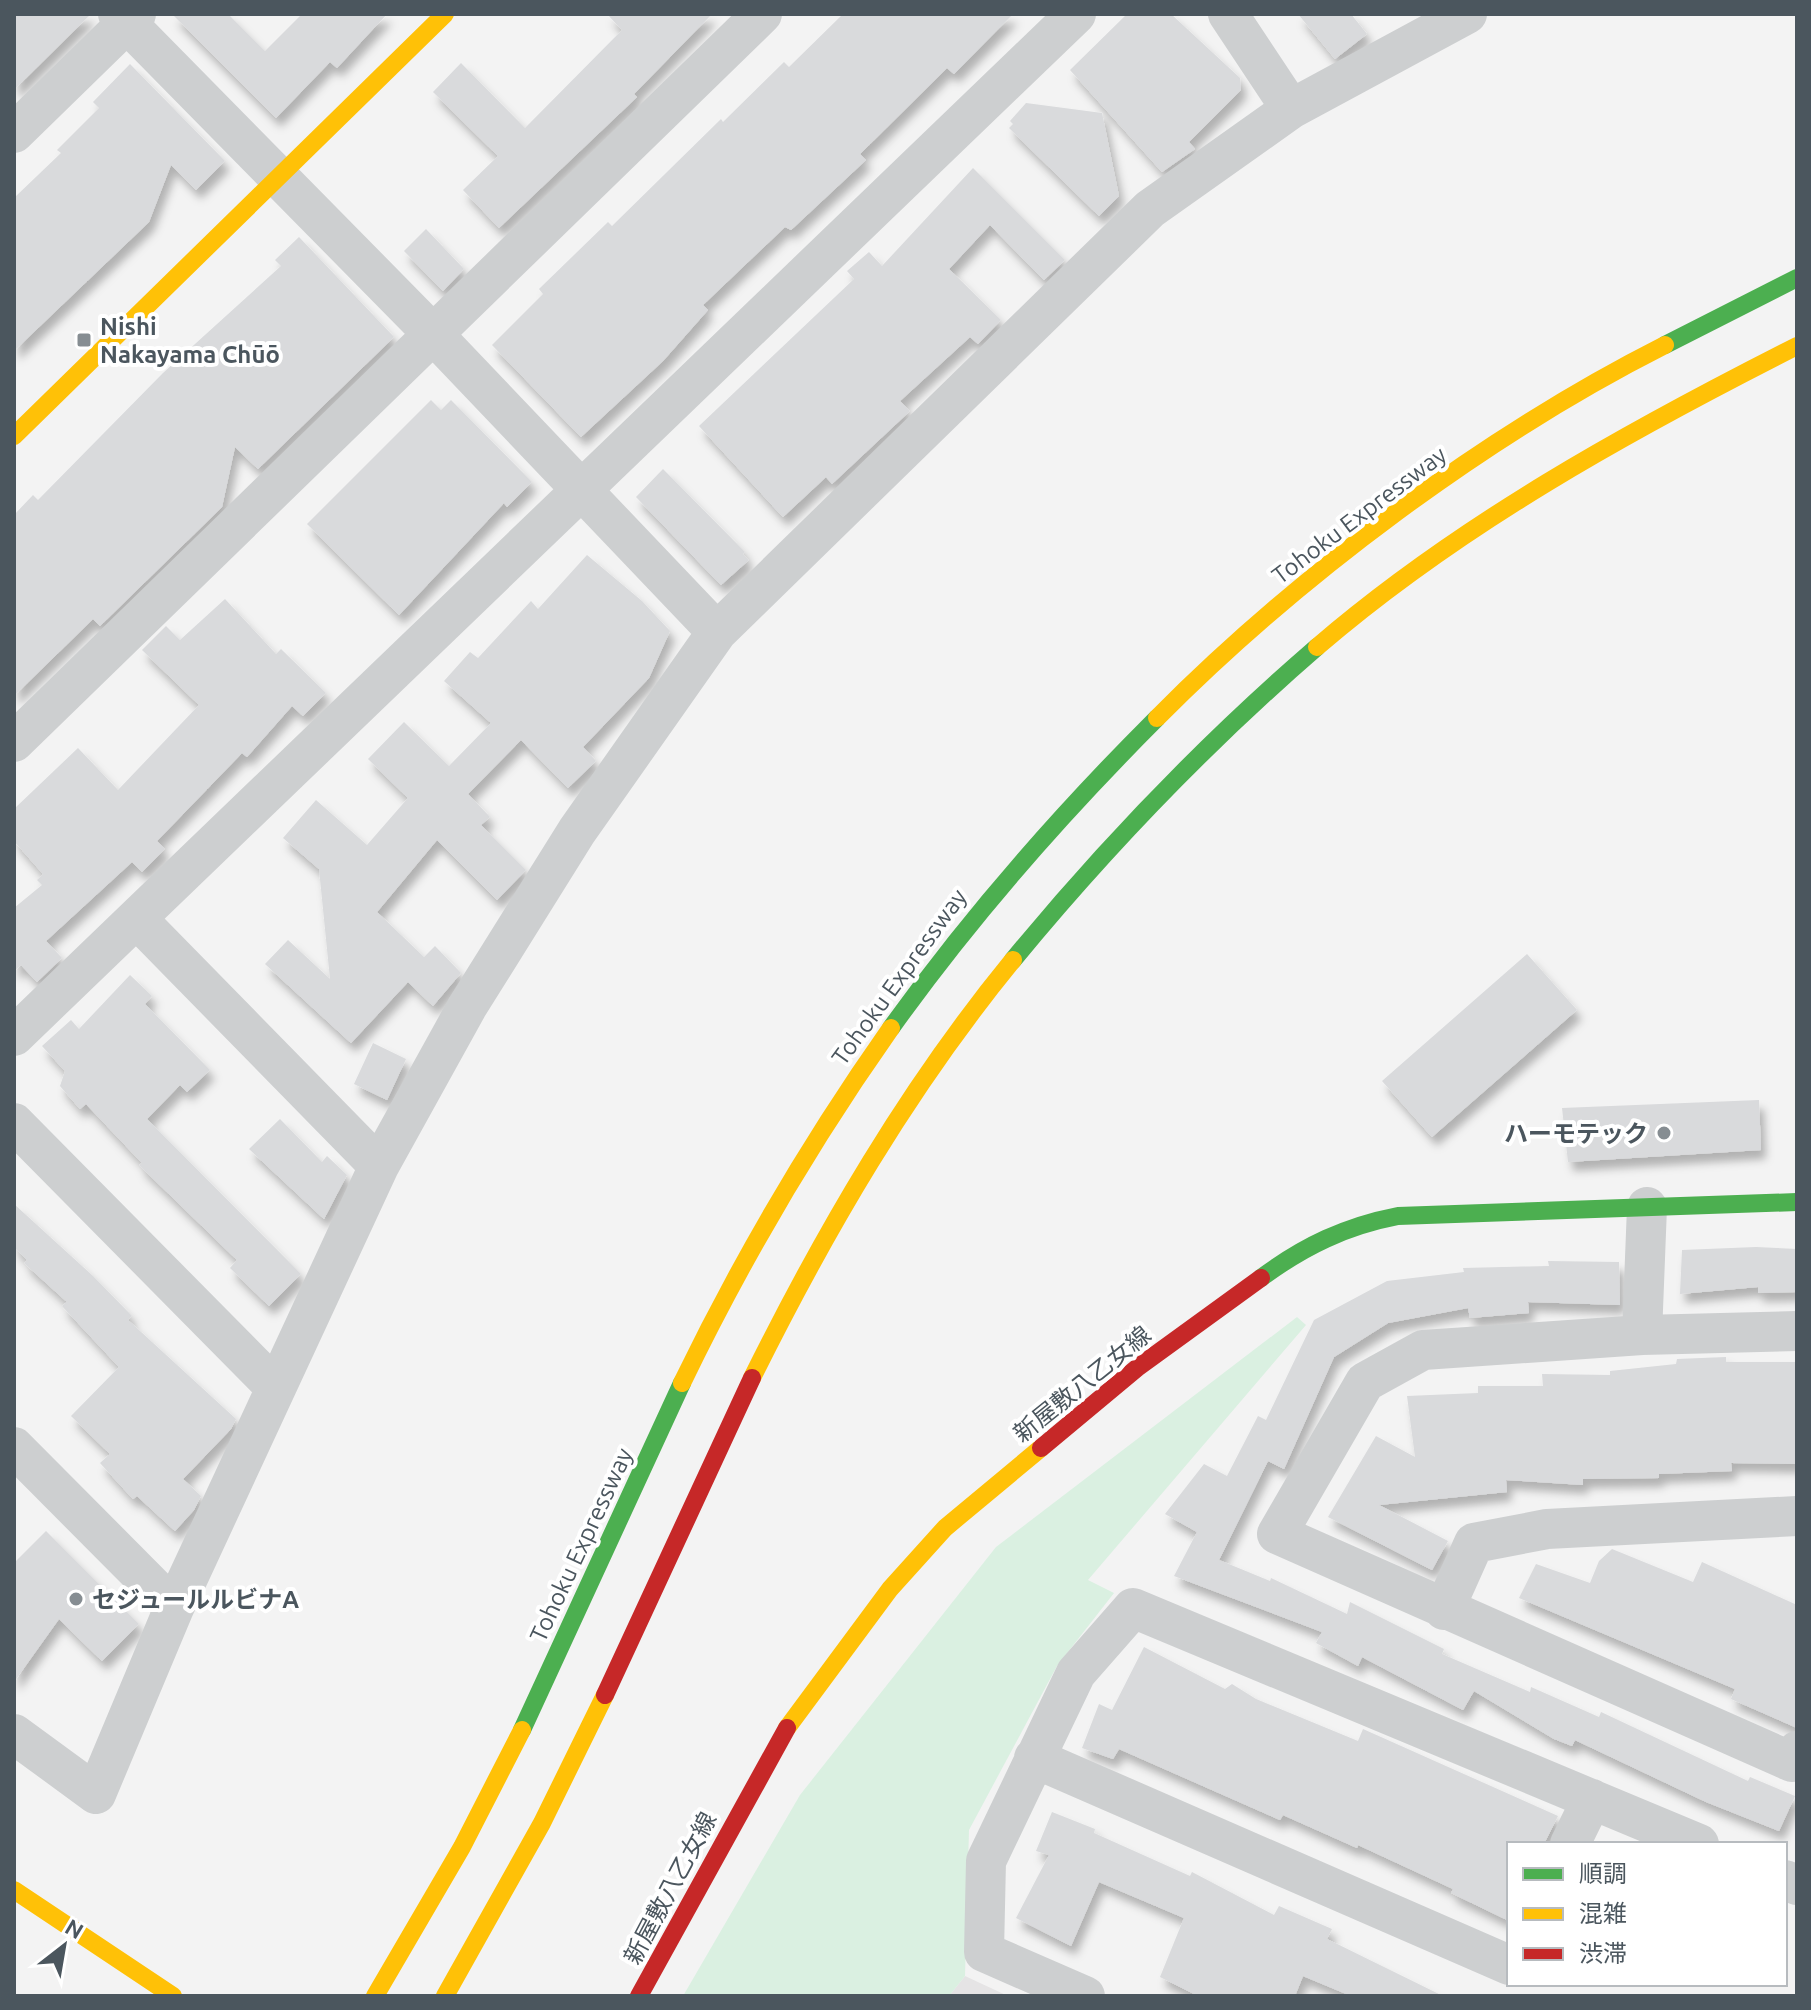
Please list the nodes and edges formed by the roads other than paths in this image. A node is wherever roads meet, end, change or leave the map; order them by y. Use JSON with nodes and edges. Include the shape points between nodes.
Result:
{"nodes":[{"id":1,"x":445,"y":14,"type":"edge"},
{"id":2,"x":762,"y":14,"type":"edge"},
{"id":3,"x":1076,"y":14,"type":"edge"},
{"id":4,"x":1228,"y":14,"type":"edge"},
{"id":5,"x":1467,"y":14,"type":"edge"},
{"id":6,"x":127,"y":17,"type":"edge"},
{"id":7,"x":1291,"y":109,"type":"junction"},
{"id":8,"x":14,"y":133,"type":"edge"},
{"id":9,"x":278,"y":179,"type":"junction"},
{"id":10,"x":1797,"y":278,"type":"edge"},
{"id":11,"x":433,"y":334,"type":"junction"},
{"id":12,"x":1797,"y":346,"type":"edge"},
{"id":13,"x":14,"y":436,"type":"edge"},
{"id":14,"x":580,"y":488,"type":"junction"},
{"id":15,"x":717,"y":632,"type":"junction"},
{"id":16,"x":14,"y":742,"type":"edge"},
{"id":17,"x":138,"y":920,"type":"junction"},
{"id":18,"x":14,"y":1036,"type":"edge"},
{"id":19,"x":14,"y":1123,"type":"edge"},
{"id":20,"x":379,"y":1166,"type":"junction"},
{"id":21,"x":1797,"y":1202,"type":"edge"},
{"id":22,"x":1647,"y":1207,"type":"junction"},
{"id":23,"x":1797,"y":1331,"type":"edge"},
{"id":24,"x":1642,"y":1335,"type":"junction"},
{"id":25,"x":276,"y":1388,"type":"junction"},
{"id":26,"x":14,"y":1447,"type":"edge"},
{"id":27,"x":1797,"y":1516,"type":"edge"},
{"id":28,"x":174,"y":1608,"type":"junction"},
{"id":29,"x":1444,"y":1610,"type":"junction"},
{"id":30,"x":14,"y":1734,"type":"edge"},
{"id":31,"x":1797,"y":1751,"type":"edge"},
{"id":32,"x":1034,"y":1758,"type":"junction"},
{"id":33,"x":1592,"y":1799,"type":"junction"},
{"id":34,"x":1571,"y":1842,"type":"edge"},
{"id":35,"x":1694,"y":1842,"type":"edge"},
{"id":36,"x":14,"y":1890,"type":"edge"},
{"id":37,"x":1507,"y":1964,"type":"edge"},
{"id":38,"x":1507,"y":1978,"type":"edge"},
{"id":39,"x":173,"y":1996,"type":"edge"},
{"id":40,"x":375,"y":1996,"type":"edge"},
{"id":41,"x":445,"y":1996,"type":"edge"},
{"id":42,"x":639,"y":1996,"type":"edge"},
{"id":43,"x":1085,"y":1996,"type":"edge"},
{"id":44,"x":1499,"y":1996,"type":"edge"}],
"edges":[{"from":1,"to":9,"type":"main road"},
{"from":2,"to":11,"type":"street"},
{"from":3,"to":14,"type":"street"},
{"from":4,"to":7,"type":"street"},
{"from":5,"to":7,"type":"street"},
{"from":6,"to":8,"type":"street"},
{"from":6,"to":9,"type":"street"},
{"from":7,"to":15,"type":"street","via":[[1150,209]]},
{"from":9,"to":11,"type":"street"},
{"from":9,"to":13,"type":"main road"},
{"from":10,"to":40,"type":"main road","name":"Tohoku Expressway","via":[[1657,347],[1552,408],[1354,545],[1155,714],[995,886],[889,1026],[746,1257],[465,1843]]},
{"from":11,"to":14,"type":"street"},
{"from":11,"to":16,"type":"street"},
{"from":12,"to":41,"type":"main road","via":[[1579,463],[1395,584],[1200,752],[1117,837],[990,987],[879,1148],[800,1283],[577,1751],[518,1869]]},
{"from":14,"to":15,"type":"street"},
{"from":14,"to":17,"type":"street"},
{"from":15,"to":20,"type":"street","via":[[577,831],[467,1007]]},
{"from":17,"to":18,"type":"street"},
{"from":17,"to":20,"type":"street"},
{"from":19,"to":25,"type":"street"},
{"from":20,"to":25,"type":"street"},
{"from":21,"to":22,"type":"main road","name":"新屋敷八乙女線"},
{"from":22,"to":24,"type":"street"},
{"from":22,"to":42,"type":"main road","name":"新屋敷八乙女線","via":[[1453,1212],[1360,1223],[1278,1265],[1137,1368],[945,1528],[890,1589],[775,1745]]},
{"from":23,"to":24,"type":"street"},
{"from":24,"to":29,"type":"street","via":[[1423,1350],[1365,1382],[1277,1534]]},
{"from":25,"to":28,"type":"street"},
{"from":26,"to":28,"type":"street"},
{"from":27,"to":29,"type":"street","via":[[1547,1529],[1474,1543]]},
{"from":28,"to":30,"type":"street","via":[[96,1794]]},
{"from":29,"to":31,"type":"street","via":[[1792,1762]]},
{"from":32,"to":33,"type":"street","via":[[1076,1673],[1133,1608]]},
{"from":32,"to":37,"type":"street"},
{"from":32,"to":43,"type":"street","via":[[986,1861],[984,1952]]},
{"from":33,"to":34,"type":"street"},
{"from":33,"to":35,"type":"street"},
{"from":36,"to":39,"type":"main road"},
{"from":38,"to":44,"type":"street"}]}
